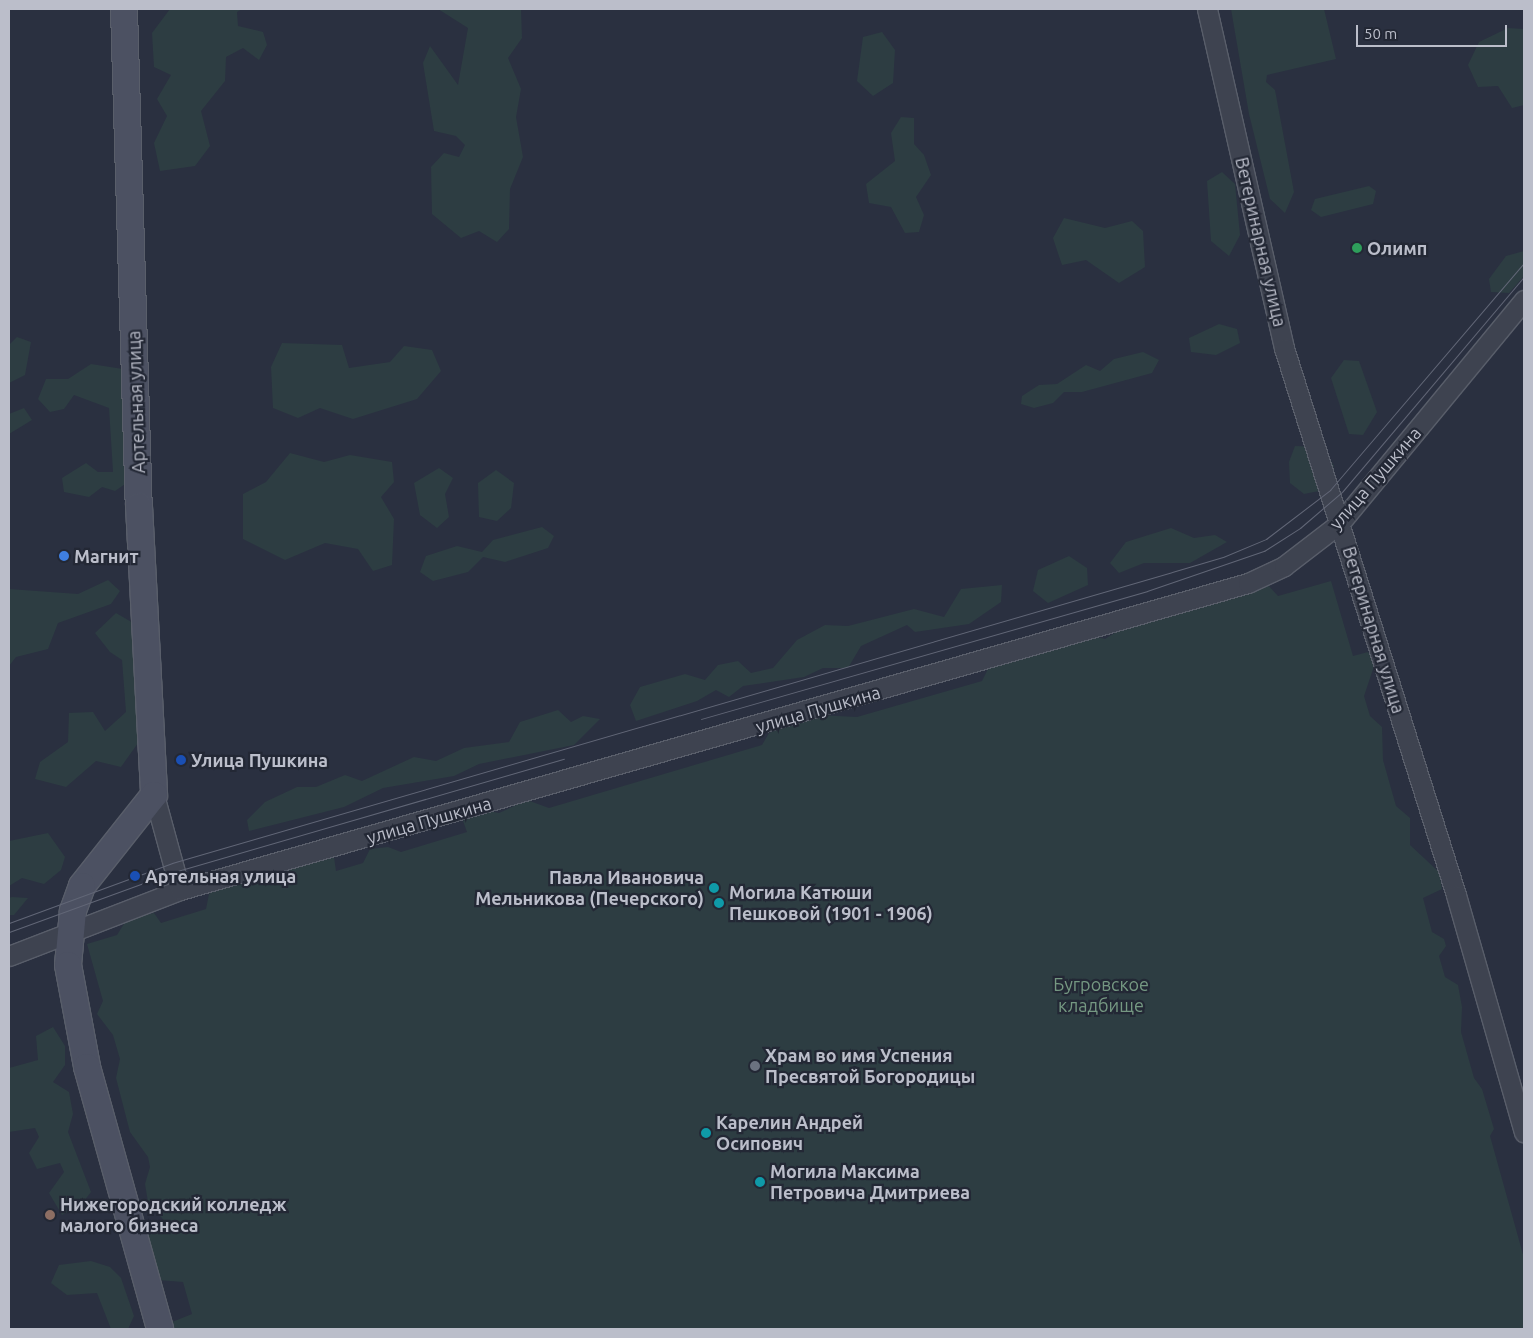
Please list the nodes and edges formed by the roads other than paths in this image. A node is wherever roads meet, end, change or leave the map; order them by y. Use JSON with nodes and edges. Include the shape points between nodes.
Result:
{"nodes":[{"id":1,"x":124,"y":9,"type":"edge"},
{"id":2,"x":1207,"y":9,"type":"edge"},
{"id":3,"x":1524,"y":300,"type":"edge"},
{"id":4,"x":1340,"y":523,"type":"junction"},
{"id":5,"x":154,"y":795,"type":"junction"},
{"id":6,"x":162,"y":828,"type":"junction"},
{"id":7,"x":124,"y":832,"type":"junction"},
{"id":8,"x":180,"y":890,"type":"junction"},
{"id":9,"x":69,"y":935,"type":"junction"},
{"id":10,"x":9,"y":956,"type":"edge"},
{"id":11,"x":1524,"y":1132,"type":"edge"},
{"id":12,"x":160,"y":1329,"type":"edge"}],
"edges":[{"from":1,"to":5,"type":"street","name":"Артельная улица","via":[[139,506]]},
{"from":2,"to":4,"type":"street","name":"Ветеринарная улица","via":[[1284,348]]},
{"from":3,"to":4,"type":"street","name":"улица Пушкина"},
{"from":4,"to":8,"type":"street","name":"улица Пушкина","via":[[1284,566],[1248,583]]},
{"from":4,"to":11,"type":"street","name":"Ветеринарная улица","via":[[1456,895]]},
{"from":5,"to":6,"type":"street","name":"Артельная улица"},
{"from":5,"to":7,"type":"street"},
{"from":6,"to":7,"type":"street","via":[[141,823]]},
{"from":6,"to":8,"type":"street","name":"Артельная улица"},
{"from":7,"to":9,"type":"street","via":[[82,886]]},
{"from":8,"to":9,"type":"street","name":"улица Пушкина"},
{"from":9,"to":10,"type":"street","name":"улица Пушкина"},
{"from":9,"to":12,"type":"street","via":[[70,982],[87,1067]]}]}
